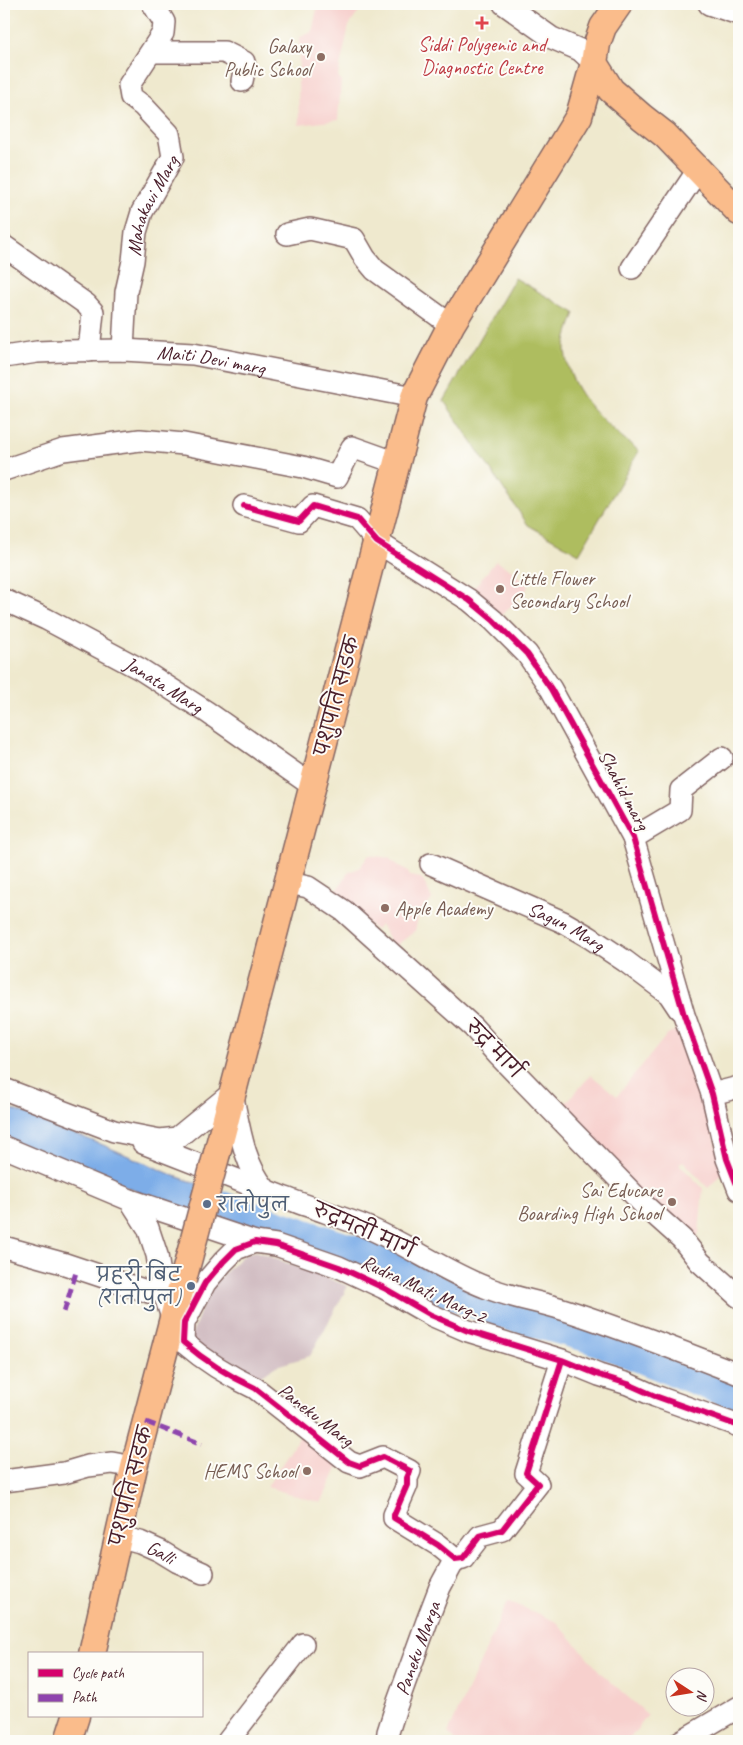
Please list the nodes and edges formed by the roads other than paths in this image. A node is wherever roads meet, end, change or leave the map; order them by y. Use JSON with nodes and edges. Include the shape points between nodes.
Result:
{"nodes":[{"id":1,"x":153,"y":4,"type":"edge"},
{"id":2,"x":506,"y":4,"type":"edge"},
{"id":3,"x":619,"y":4,"type":"edge"},
{"id":4,"x":709,"y":4,"type":"edge"},
{"id":5,"x":739,"y":14,"type":"edge"},
{"id":6,"x":152,"y":52,"type":"junction"},
{"id":7,"x":594,"y":63,"type":"junction"},
{"id":8,"x":242,"y":81,"type":"dead end"},
{"id":9,"x":698,"y":170,"type":"junction"},
{"id":10,"x":739,"y":212,"type":"edge"},
{"id":11,"x":287,"y":234,"type":"dead end"},
{"id":12,"x":4,"y":246,"type":"edge"},
{"id":13,"x":632,"y":268,"type":"dead end"},
{"id":14,"x":451,"y":325,"type":"junction"},
{"id":15,"x":123,"y":350,"type":"junction"},
{"id":16,"x":89,"y":351,"type":"junction"},
{"id":17,"x":4,"y":357,"type":"edge"},
{"id":18,"x":414,"y":397,"type":"junction"},
{"id":19,"x":397,"y":463,"type":"junction"},
{"id":20,"x":4,"y":470,"type":"edge"},
{"id":21,"x":244,"y":506,"type":"dead end"},
{"id":22,"x":377,"y":542,"type":"junction"},
{"id":23,"x":4,"y":600,"type":"edge"},
{"id":24,"x":722,"y":758,"type":"dead end"},
{"id":25,"x":314,"y":787,"type":"junction"},
{"id":26,"x":633,"y":838,"type":"junction"},
{"id":27,"x":431,"y":864,"type":"dead end"},
{"id":28,"x":289,"y":883,"type":"junction"},
{"id":29,"x":684,"y":1015,"type":"junction"},
{"id":30,"x":739,"y":1087,"type":"edge"},
{"id":31,"x":4,"y":1089,"type":"edge"},
{"id":32,"x":232,"y":1093,"type":"junction"},
{"id":33,"x":712,"y":1094,"type":"junction"},
{"id":34,"x":114,"y":1131,"type":"junction"},
{"id":35,"x":4,"y":1147,"type":"edge"},
{"id":36,"x":739,"y":1190,"type":"edge"},
{"id":37,"x":266,"y":1191,"type":"junction"},
{"id":38,"x":130,"y":1200,"type":"junction"},
{"id":39,"x":255,"y":1242,"type":"junction"},
{"id":40,"x":4,"y":1247,"type":"edge"},
{"id":41,"x":173,"y":1284,"type":"junction"},
{"id":42,"x":739,"y":1297,"type":"edge"},
{"id":43,"x":179,"y":1321,"type":"junction"},
{"id":44,"x":562,"y":1360,"type":"junction"},
{"id":45,"x":739,"y":1374,"type":"edge"},
{"id":46,"x":739,"y":1426,"type":"edge"},
{"id":47,"x":134,"y":1467,"type":"junction"},
{"id":48,"x":4,"y":1481,"type":"edge"},
{"id":49,"x":118,"y":1536,"type":"junction"},
{"id":50,"x":455,"y":1559,"type":"junction"},
{"id":51,"x":203,"y":1573,"type":"dead end"},
{"id":52,"x":303,"y":1644,"type":"dead end"},
{"id":53,"x":92,"y":1652,"type":"edge"},
{"id":54,"x":739,"y":1707,"type":"edge"},
{"id":55,"x":75,"y":1718,"type":"edge"},
{"id":56,"x":68,"y":1741,"type":"edge"},
{"id":57,"x":228,"y":1741,"type":"edge"},
{"id":58,"x":387,"y":1741,"type":"edge"},
{"id":59,"x":682,"y":1741,"type":"edge"}],
"edges":[{"from":1,"to":6,"type":"street","name":"Mahakavi Marg","via":[[164,22],[163,33]]},
{"from":2,"to":7,"type":"street","via":[[552,38],[580,50]]},
{"from":3,"to":7,"type":"main road","name":"पशुपति सडक","via":[[603,27]]},
{"from":4,"to":5,"type":"street"},
{"from":6,"to":8,"type":"street","via":[[224,52],[244,62]]},
{"from":6,"to":15,"type":"street","name":"Mahakavi Marg","via":[[129,85],[131,97],[169,134],[173,157],[142,212],[136,232],[126,292]]},
{"from":7,"to":9,"type":"main road","via":[[611,90],[665,135]]},
{"from":7,"to":14,"type":"main road","name":"पशुपति सडक","via":[[579,116]]},
{"from":9,"to":10,"type":"main road"},
{"from":9,"to":13,"type":"street"},
{"from":11,"to":14,"type":"street","via":[[310,229],[354,239],[375,270]]},
{"from":12,"to":16,"type":"street","via":[[93,312]]},
{"from":14,"to":18,"type":"main road","name":"पशुपति सडक"},
{"from":15,"to":16,"type":"street","name":"Maiti Devi marg"},
{"from":15,"to":18,"type":"street","name":"Maiti Devi marg","via":[[193,354]]},
{"from":16,"to":17,"type":"street","name":"Maiti Devi marg","via":[[37,352]]},
{"from":18,"to":19,"type":"main road","name":"पशुपति सडक"},
{"from":19,"to":20,"type":"street","via":[[352,448],[337,477],[223,451],[140,440],[64,450]]},
{"from":19,"to":22,"type":"main road","name":"पशुपति सडक"},
{"from":21,"to":22,"type":"street","name":"Shahid marg","via":[[299,521],[313,506],[357,519]]},
{"from":22,"to":25,"type":"main road","name":"पशुपति सडक"},
{"from":22,"to":26,"type":"street","name":"Shahid marg","via":[[469,600],[526,654],[551,689]]},
{"from":23,"to":25,"type":"street","name":"Janata Marg","via":[[140,669]]},
{"from":24,"to":26,"type":"street","via":[[681,790],[680,810]]},
{"from":25,"to":28,"type":"main road","name":"पशुपति सडक"},
{"from":26,"to":29,"type":"street","name":"Shahid marg"},
{"from":27,"to":29,"type":"street","name":"Sagun Marg","via":[[589,937],[669,994]]},
{"from":28,"to":32,"type":"main road","name":"पशुपति सडक"},
{"from":28,"to":42,"type":"street","name":"रुद्र मार्ग","via":[[308,887],[344,911],[421,979],[473,1027],[644,1205],[682,1239],[700,1262]]},
{"from":29,"to":33,"type":"street","name":"Shahid marg"},
{"from":30,"to":33,"type":"street"},
{"from":31,"to":34,"type":"street"},
{"from":32,"to":34,"type":"street","via":[[178,1138],[160,1140]]},
{"from":32,"to":37,"type":"street","via":[[243,1143]]},
{"from":32,"to":41,"type":"main road","name":"पशुपति सडक","bridge":true,"via":[[217,1153]]},
{"from":33,"to":36,"type":"street","name":"Shahid marg","via":[[727,1159]]},
{"from":34,"to":37,"type":"street","name":"रुद्रमती मार्ग"},
{"from":35,"to":38,"type":"street","name":"Rudra Mati Marg-2"},
{"from":37,"to":45,"type":"street","name":"रुद्रमती मार्ग","via":[[364,1226],[488,1289],[633,1332]]},
{"from":38,"to":39,"type":"street","name":"Rudra Mati Marg-2"},
{"from":38,"to":41,"type":"street","via":[[148,1228],[157,1255]]},
{"from":39,"to":43,"type":"street","via":[[236,1249],[223,1262]]},
{"from":39,"to":44,"type":"street","name":"Rudra Mati Marg-2","via":[[276,1245],[339,1267],[468,1331]]},
{"from":40,"to":41,"type":"street","via":[[149,1292]]},
{"from":41,"to":43,"type":"main road","name":"पशुपति सडक"},
{"from":43,"to":47,"type":"main road","name":"पशुपति सडक"},
{"from":43,"to":50,"type":"street","name":"Paneku Marg","via":[[183,1342],[214,1366],[255,1388],[348,1462],[360,1466],[383,1457],[410,1471],[408,1485],[394,1518]]},
{"from":44,"to":46,"type":"street","name":"Rudra Mati Marg-2"},
{"from":44,"to":50,"type":"street","via":[[526,1473],[538,1484],[502,1530],[480,1536],[463,1558]]},
{"from":47,"to":48,"type":"street","via":[[112,1463]]},
{"from":47,"to":49,"type":"main road","name":"पशुपति सडक"},
{"from":49,"to":51,"type":"street","name":"Galli","via":[[140,1542]]},
{"from":49,"to":53,"type":"main road","name":"पशुपति सडक"},
{"from":50,"to":58,"type":"street","name":"Paneku Marga","via":[[427,1621]]},
{"from":52,"to":57,"type":"street"},
{"from":54,"to":59,"type":"street"},
{"from":55,"to":56,"type":"main road"}]}
